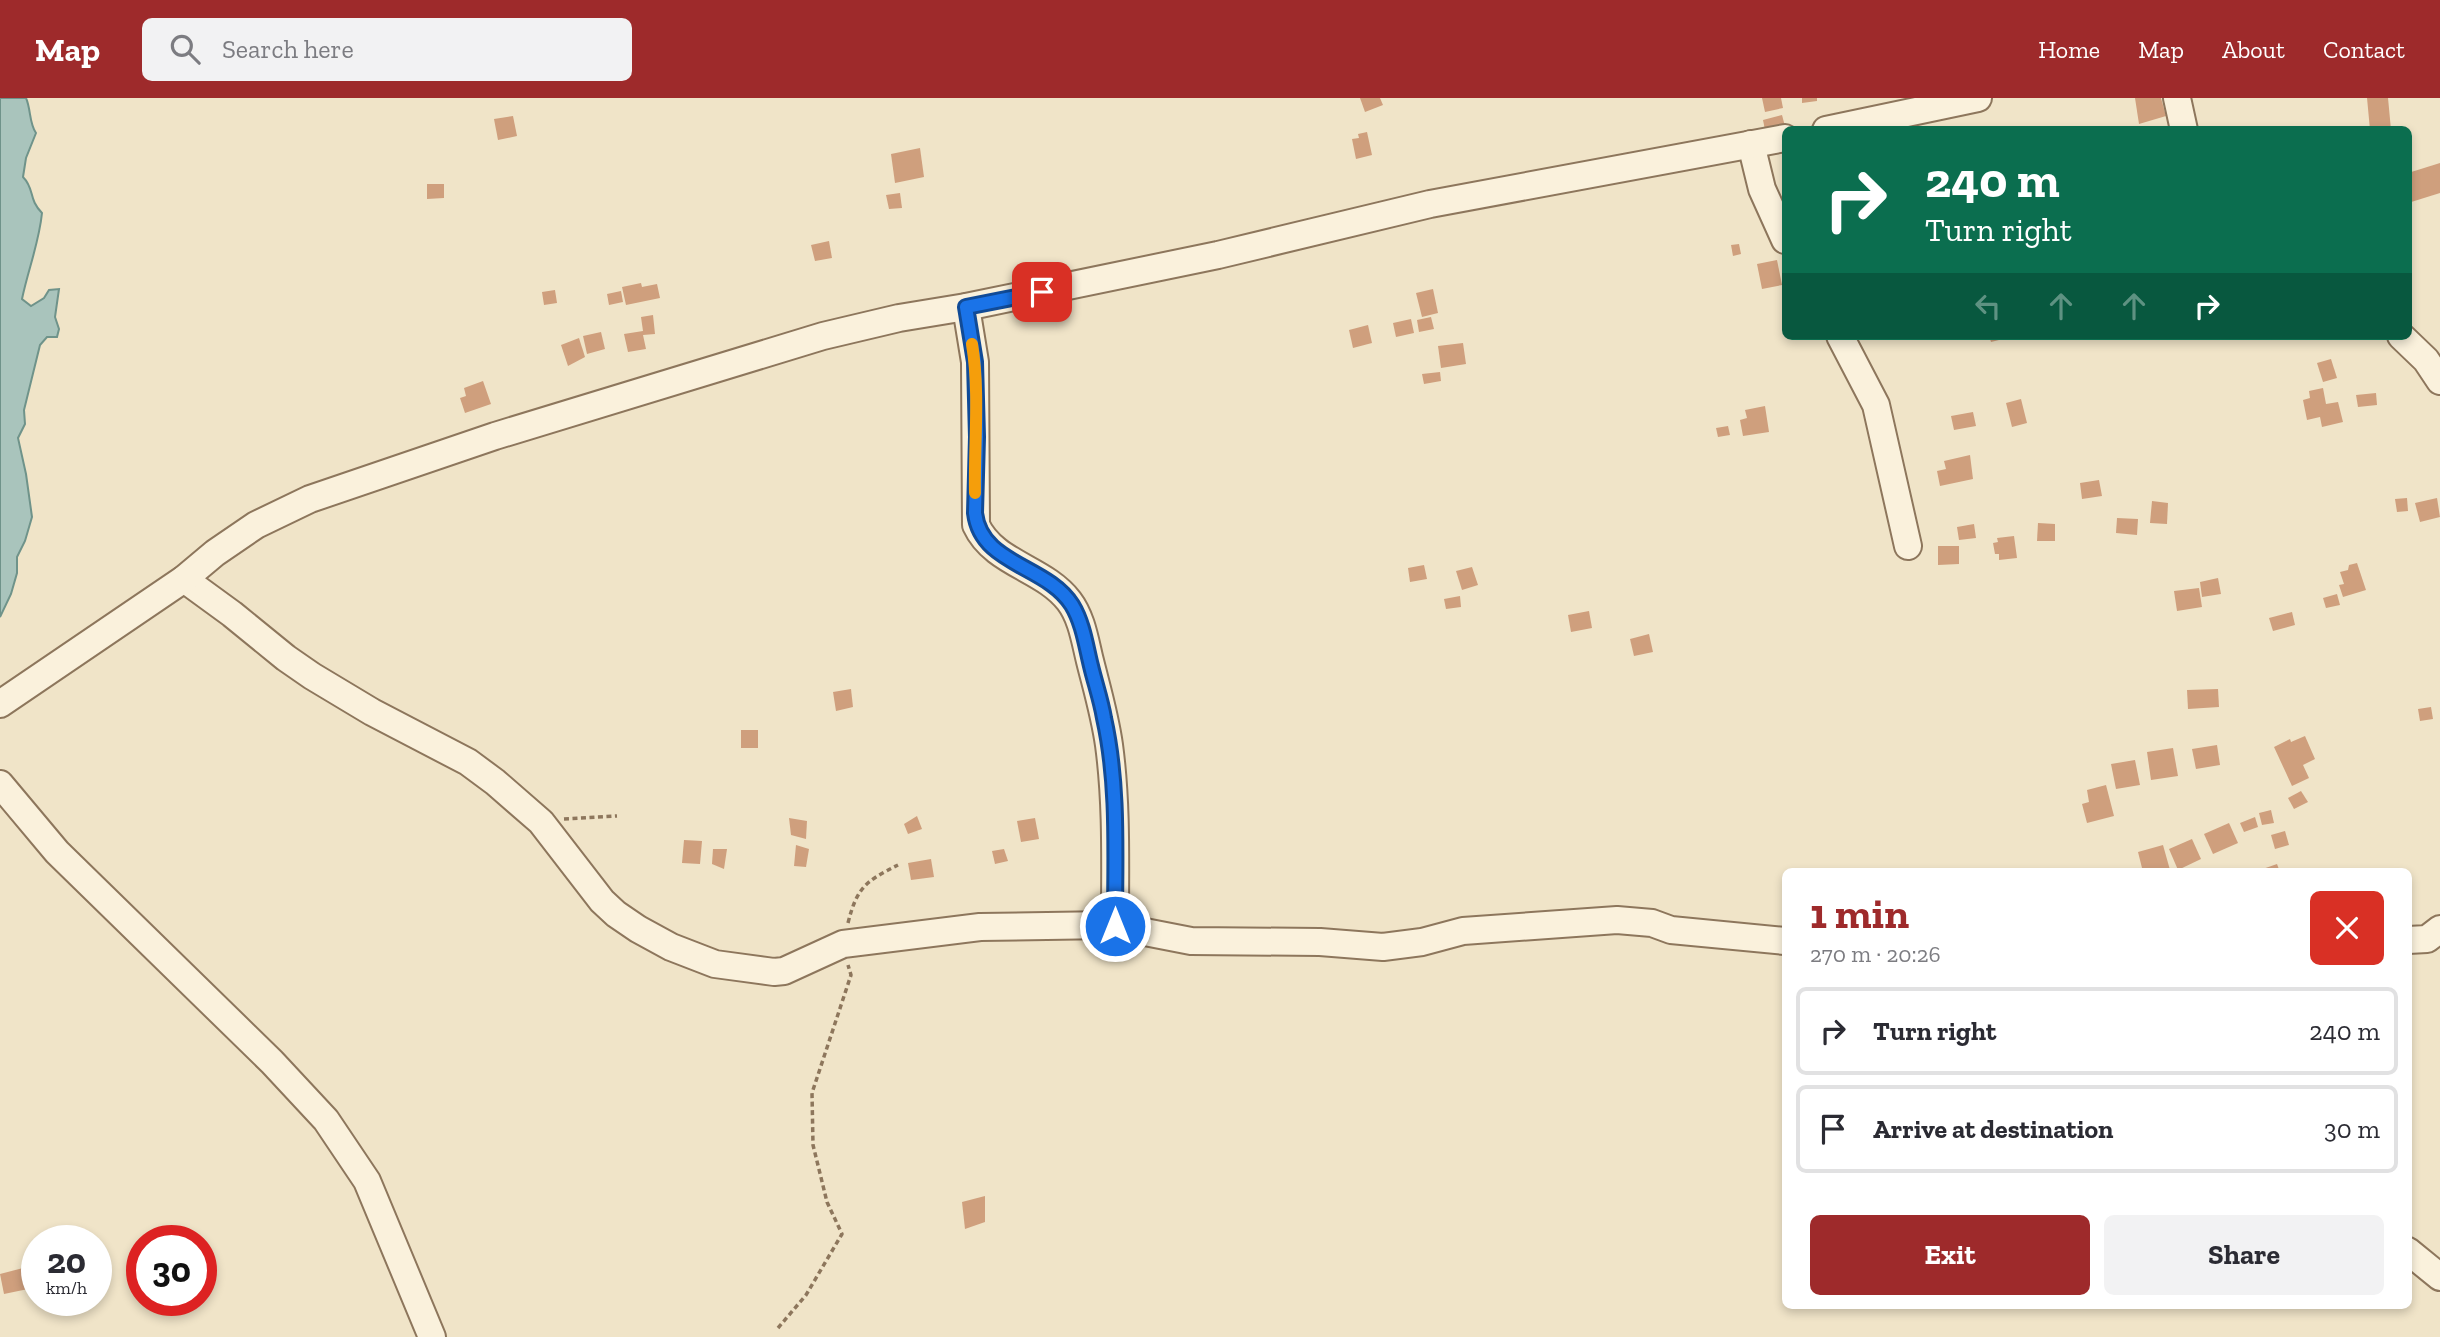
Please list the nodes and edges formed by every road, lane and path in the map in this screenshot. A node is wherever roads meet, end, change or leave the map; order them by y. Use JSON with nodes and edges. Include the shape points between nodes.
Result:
{"nodes":[{"id":1,"x":1978,"y":98,"type":"edge"},
{"id":2,"x":2177,"y":98,"type":"edge"},
{"id":3,"x":1845,"y":126,"type":"edge"},
{"id":4,"x":2183,"y":126,"type":"edge"},
{"id":5,"x":1782,"y":139,"type":"edge"},
{"id":6,"x":1751,"y":144,"type":"junction"},
{"id":7,"x":1782,"y":233,"type":"edge"},
{"id":8,"x":966,"y":307,"type":"junction"},
{"id":9,"x":1842,"y":340,"type":"edge"},
{"id":10,"x":2404,"y":340,"type":"edge"},
{"id":11,"x":2440,"y":381,"type":"edge"},
{"id":12,"x":1908,"y":546,"type":"dead end"},
{"id":13,"x":184,"y":579,"type":"junction"},
{"id":14,"x":0,"y":704,"type":"edge"},
{"id":15,"x":0,"y":784,"type":"edge"},
{"id":16,"x":617,"y":816,"type":"dead end"},
{"id":17,"x":541,"y":822,"type":"junction"},
{"id":18,"x":898,"y":865,"type":"dead end"},
{"id":19,"x":1115,"y":926,"type":"junction"},
{"id":20,"x":2440,"y":929,"type":"edge"},
{"id":21,"x":2412,"y":940,"type":"edge"},
{"id":22,"x":1782,"y":941,"type":"edge"},
{"id":23,"x":843,"y":944,"type":"junction"},
{"id":24,"x":2412,"y":1254,"type":"edge"},
{"id":25,"x":2440,"y":1277,"type":"edge"},
{"id":26,"x":778,"y":1328,"type":"dead end"},
{"id":27,"x":432,"y":1337,"type":"edge"}],
"edges":[{"from":1,"to":3,"type":"street"},
{"from":2,"to":4,"type":"street"},
{"from":5,"to":6,"type":"street"},
{"from":6,"to":7,"type":"street","via":[[1762,189]]},
{"from":6,"to":8,"type":"street","via":[[1430,204],[1218,255]]},
{"from":8,"to":13,"type":"street","via":[[823,336],[383,473],[310,499],[256,525]]},
{"from":8,"to":19,"type":"street","via":[[975,362],[976,525],[995,551],[1040,575],[1064,595],[1078,618],[1109,748]]},
{"from":9,"to":12,"type":"street","via":[[1876,405]]},
{"from":10,"to":11,"type":"street"},
{"from":13,"to":14,"type":"street"},
{"from":13,"to":17,"type":"street","via":[[286,659],[372,712],[468,762]]},
{"from":15,"to":27,"type":"street","via":[[57,852],[326,1120],[367,1181]]},
{"from":16,"to":17,"type":"path"},
{"from":17,"to":23,"type":"street","via":[[609,907],[671,947],[715,964],[774,972]]},
{"from":18,"to":23,"type":"path","via":[[873,878],[854,900]]},
{"from":19,"to":22,"type":"street","via":[[1191,941],[1383,947],[1463,932],[1625,920],[1671,930]]},
{"from":19,"to":23,"type":"street","via":[[980,928]]},
{"from":20,"to":21,"type":"street","via":[[2427,939]]},
{"from":23,"to":26,"type":"path","via":[[851,975],[812,1093],[813,1145],[827,1202],[842,1234],[806,1295]]},
{"from":24,"to":25,"type":"street"}]}
